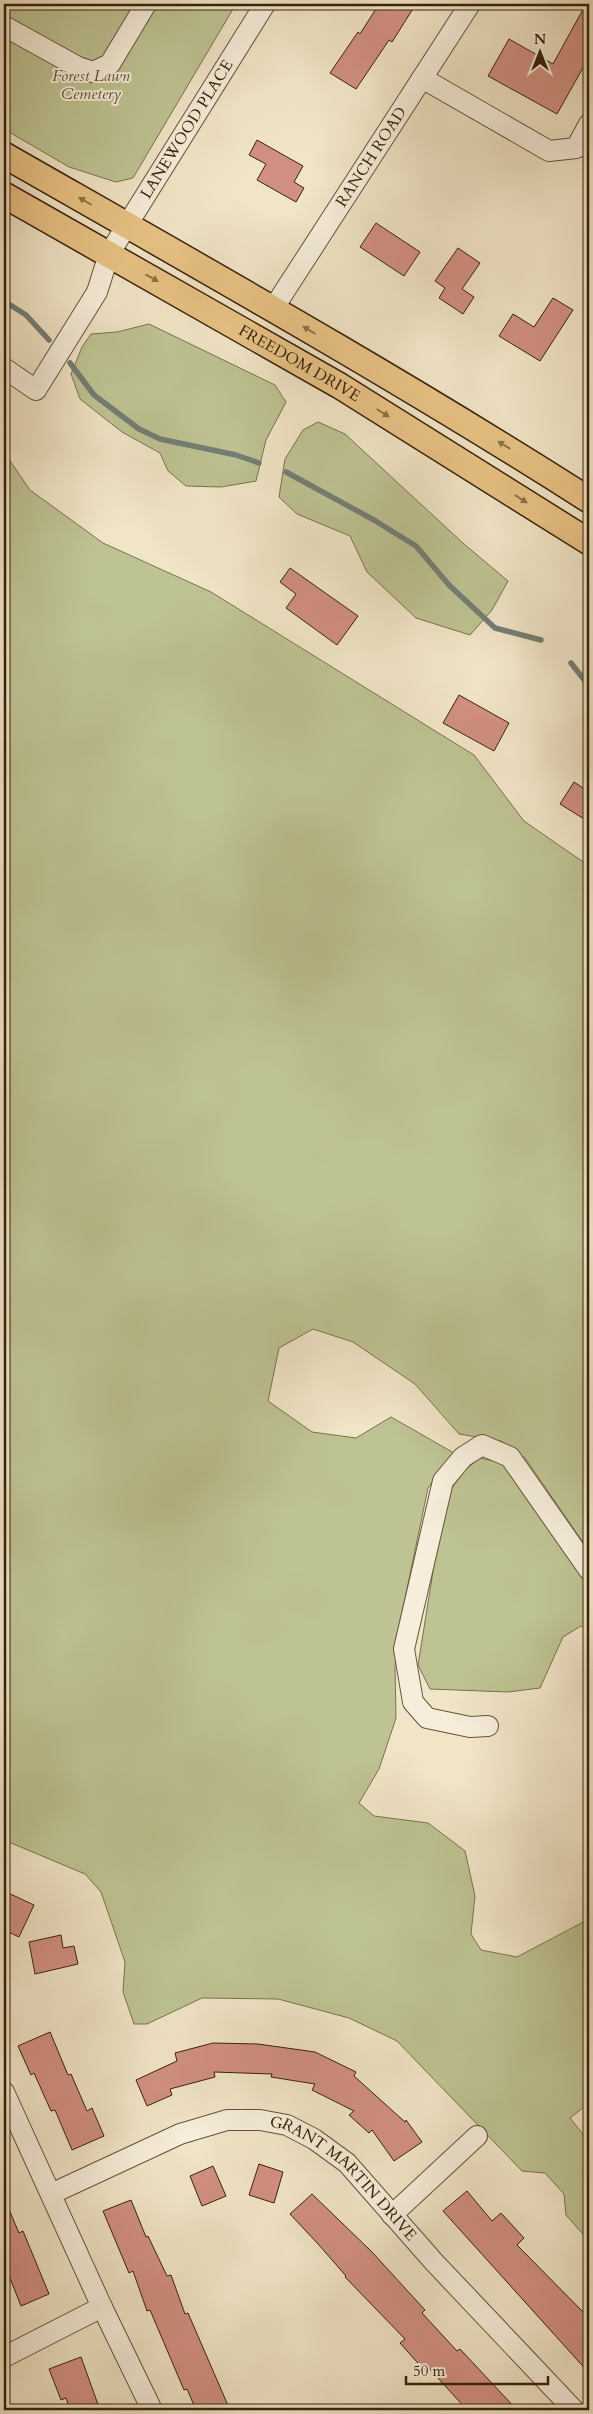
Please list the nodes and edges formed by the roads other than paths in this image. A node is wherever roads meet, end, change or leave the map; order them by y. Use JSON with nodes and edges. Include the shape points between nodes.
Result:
{"nodes":[{"id":1,"x":146,"y":4,"type":"edge"},
{"id":2,"x":265,"y":4,"type":"edge"},
{"id":3,"x":470,"y":4,"type":"edge"},
{"id":4,"x":4,"y":26,"type":"edge"},
{"id":5,"x":422,"y":78,"type":"junction"},
{"id":6,"x":589,"y":126,"type":"edge"},
{"id":7,"x":4,"y":154,"type":"edge"},
{"id":8,"x":4,"y":195,"type":"edge"},
{"id":9,"x":127,"y":225,"type":"junction"},
{"id":10,"x":109,"y":254,"type":"junction"},
{"id":11,"x":273,"y":310,"type":"junction"},
{"id":12,"x":4,"y":368,"type":"edge"},
{"id":13,"x":589,"y":500,"type":"edge"},
{"id":14,"x":589,"y":542,"type":"edge"},
{"id":15,"x":589,"y":1570,"type":"edge"},
{"id":16,"x":488,"y":1726,"type":"dead end"},
{"id":17,"x":4,"y":2092,"type":"edge"},
{"id":18,"x":477,"y":2136,"type":"dead end"},
{"id":19,"x":51,"y":2194,"type":"junction"},
{"id":20,"x":392,"y":2215,"type":"junction"},
{"id":21,"x":102,"y":2307,"type":"junction"},
{"id":22,"x":4,"y":2357,"type":"edge"},
{"id":23,"x":152,"y":2410,"type":"edge"},
{"id":24,"x":574,"y":2410,"type":"edge"}],
"edges":[{"from":1,"to":4,"type":"street","via":[[110,64],[93,72]]},
{"from":2,"to":9,"type":"street","name":"LANEWOOD PLACE"},
{"from":3,"to":5,"type":"street","name":"RANCH ROAD"},
{"from":5,"to":6,"type":"street","via":[[549,151],[576,148]]},
{"from":5,"to":11,"type":"street","name":"RANCH ROAD"},
{"from":9,"to":7,"type":"main road","name":"FREEDOM DRIVE","one_way":true},
{"from":8,"to":10,"type":"main road","name":"FREEDOM DRIVE"},
{"from":9,"to":10,"type":"street","name":"LANEWOOD PLACE"},
{"from":9,"to":11,"type":"main road","name":"FREEDOM DRIVE"},
{"from":10,"to":12,"type":"street","name":"LANEWOOD PLACE","via":[[97,292],[36,390]]},
{"from":10,"to":14,"type":"main road","name":"FREEDOM DRIVE","one_way":true,"via":[[340,386]]},
{"from":13,"to":11,"type":"main road","name":"FREEDOM DRIVE","one_way":true,"via":[[501,443]]},
{"from":15,"to":16,"type":"street","via":[[510,1457],[482,1445],[463,1456],[444,1482],[404,1650],[413,1702],[427,1718],[470,1727]]},
{"from":17,"to":19,"type":"street"},
{"from":18,"to":20,"type":"street"},
{"from":19,"to":20,"type":"street","name":"GRANT MARTIN DRIVE","via":[[180,2134],[227,2120],[260,2120],[286,2125],[314,2139],[347,2163]]},
{"from":19,"to":21,"type":"street"},
{"from":20,"to":24,"type":"street","name":"GRANT MARTIN DRIVE"},
{"from":21,"to":22,"type":"street"},
{"from":21,"to":23,"type":"street"}]}
